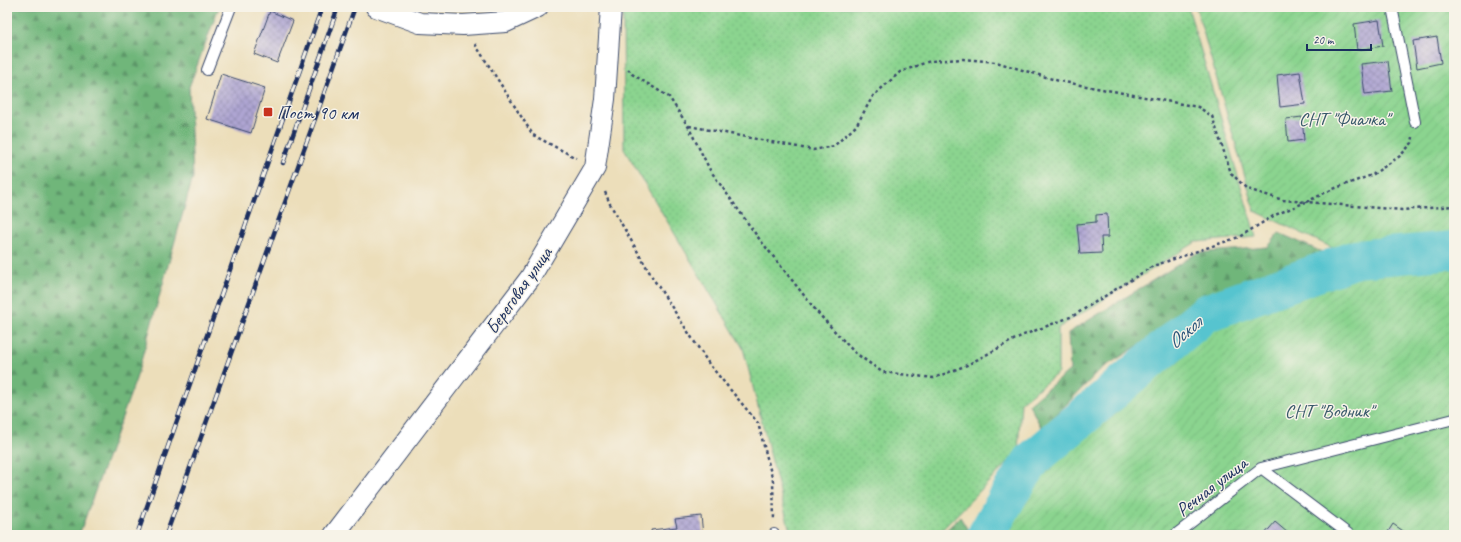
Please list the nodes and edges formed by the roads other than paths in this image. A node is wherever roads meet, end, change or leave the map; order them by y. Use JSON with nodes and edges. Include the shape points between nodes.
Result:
{"nodes":[{"id":1,"x":231,"y":7,"type":"edge"},
{"id":2,"x":376,"y":7,"type":"edge"},
{"id":3,"x":538,"y":7,"type":"edge"},
{"id":4,"x":611,"y":7,"type":"edge"},
{"id":5,"x":1392,"y":7,"type":"edge"},
{"id":6,"x":207,"y":70,"type":"dead end"},
{"id":7,"x":1415,"y":122,"type":"road end"},
{"id":8,"x":1454,"y":419,"type":"edge"},
{"id":9,"x":1261,"y":468,"type":"junction"},
{"id":10,"x":334,"y":535,"type":"edge"},
{"id":11,"x":1175,"y":535,"type":"edge"},
{"id":12,"x":1350,"y":535,"type":"edge"}],
"edges":[{"from":1,"to":6,"type":"lane"},
{"from":2,"to":3,"type":"street","via":[[420,23],[463,25],[506,22]]},
{"from":4,"to":10,"type":"street","name":"Береговая улица","via":[[605,99],[594,168],[530,278]]},
{"from":5,"to":7,"type":"lane"},
{"from":8,"to":9,"type":"lane","name":"Речная улица"},
{"from":9,"to":11,"type":"lane","name":"Речная улица"},
{"from":9,"to":12,"type":"lane"}]}
